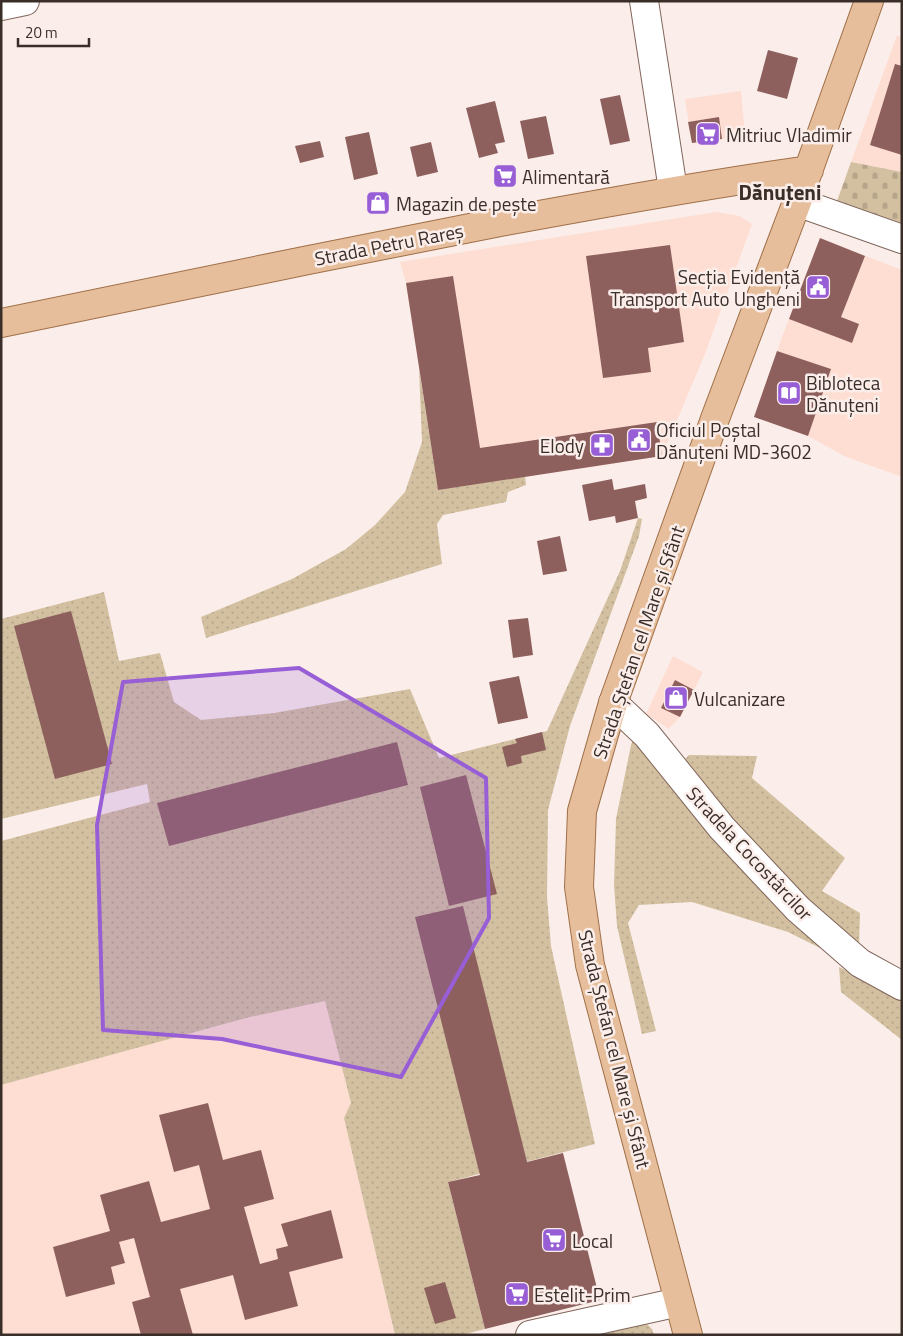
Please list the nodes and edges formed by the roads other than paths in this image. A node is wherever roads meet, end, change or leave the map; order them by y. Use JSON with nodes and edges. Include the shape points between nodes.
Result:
{"nodes":[{"id":1,"x":644,"y":1,"type":"edge"},
{"id":2,"x":869,"y":1,"type":"edge"},
{"id":3,"x":809,"y":170,"type":"junction"},
{"id":4,"x":673,"y":190,"type":"junction"},
{"id":5,"x":797,"y":202,"type":"junction"},
{"id":6,"x":902,"y":239,"type":"edge"},
{"id":7,"x":1,"y":323,"type":"edge"},
{"id":8,"x":613,"y":703,"type":"junction"},
{"id":9,"x":902,"y":986,"type":"edge"},
{"id":10,"x":679,"y":1302,"type":"junction"},
{"id":11,"x":530,"y":1335,"type":"edge"},
{"id":12,"x":688,"y":1335,"type":"edge"}],
"edges":[{"from":1,"to":4,"type":"street"},
{"from":2,"to":3,"type":"main road","name":"Strada Ștefan cel Mare și Sfânt"},
{"from":3,"to":4,"type":"main road","name":"Strada Petru Rareș"},
{"from":3,"to":5,"type":"main road","name":"Strada Ștefan cel Mare și Sfânt"},
{"from":4,"to":7,"type":"main road","name":"Strada Petru Rareș","via":[[385,244]]},
{"from":5,"to":6,"type":"street"},
{"from":5,"to":8,"type":"main road","name":"Strada Ștefan cel Mare și Sfânt"},
{"from":8,"to":9,"type":"street","name":"Stradela Cocostârcilor","via":[[647,735],[722,828],[798,909],[860,963]]},
{"from":8,"to":10,"type":"main road","name":"Strada Ștefan cel Mare și Sfânt","via":[[582,811],[579,887],[590,964]]},
{"from":10,"to":11,"type":"street"},
{"from":10,"to":12,"type":"main road","name":"Strada Ștefan cel Mare și Sfânt"}]}
